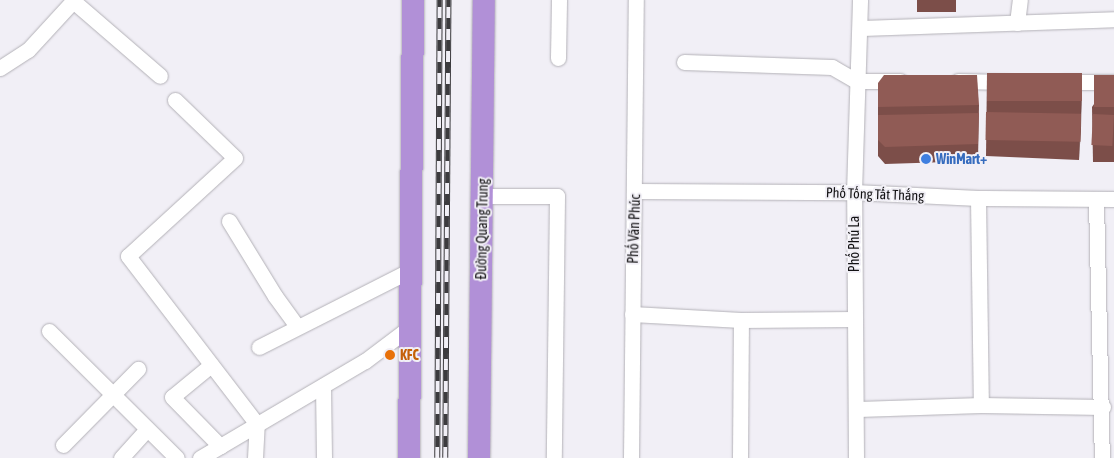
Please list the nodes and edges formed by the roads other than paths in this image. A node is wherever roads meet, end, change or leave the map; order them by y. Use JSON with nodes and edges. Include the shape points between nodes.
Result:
{"nodes":[{"id":1,"x":73,"y":0,"type":"edge"},
{"id":2,"x":413,"y":0,"type":"edge"},
{"id":3,"x":484,"y":0,"type":"edge"},
{"id":4,"x":559,"y":0,"type":"edge"},
{"id":5,"x":636,"y":0,"type":"edge"},
{"id":6,"x":860,"y":0,"type":"edge"},
{"id":7,"x":1020,"y":0,"type":"edge"},
{"id":8,"x":1114,"y":19,"type":"edge"},
{"id":9,"x":1017,"y":23,"type":"junction"},
{"id":10,"x":862,"y":28,"type":"junction"},
{"id":11,"x":558,"y":58,"type":"dead end"},
{"id":12,"x":684,"y":62,"type":"dead end"},
{"id":13,"x":0,"y":68,"type":"edge"},
{"id":14,"x":160,"y":76,"type":"dead end"},
{"id":15,"x":856,"y":81,"type":"junction"},
{"id":16,"x":916,"y":81,"type":"edge"},
{"id":17,"x":945,"y":81,"type":"edge"},
{"id":18,"x":1025,"y":82,"type":"edge"},
{"id":19,"x":1045,"y":82,"type":"edge"},
{"id":20,"x":1114,"y":82,"type":"edge"},
{"id":21,"x":175,"y":100,"type":"dead end"},
{"id":22,"x":635,"y":191,"type":"junction"},
{"id":23,"x":854,"y":192,"type":"junction"},
{"id":24,"x":482,"y":196,"type":"junction"},
{"id":25,"x":978,"y":198,"type":"junction"},
{"id":26,"x":1114,"y":199,"type":"edge"},
{"id":27,"x":1096,"y":200,"type":"junction"},
{"id":28,"x":229,"y":221,"type":"dead end"},
{"id":29,"x":411,"y":270,"type":"junction"},
{"id":30,"x":632,"y":314,"type":"junction"},
{"id":31,"x":854,"y":319,"type":"junction"},
{"id":32,"x":741,"y":320,"type":"junction"},
{"id":33,"x":298,"y":326,"type":"junction"},
{"id":34,"x":410,"y":327,"type":"junction"},
{"id":35,"x":49,"y":331,"type":"dead end"},
{"id":36,"x":260,"y":347,"type":"dead end"},
{"id":37,"x":211,"y":365,"type":"junction"},
{"id":38,"x":138,"y":369,"type":"dead end"},
{"id":39,"x":323,"y":386,"type":"junction"},
{"id":40,"x":113,"y":392,"type":"junction"},
{"id":41,"x":981,"y":405,"type":"junction"},
{"id":42,"x":1103,"y":407,"type":"junction"},
{"id":43,"x":858,"y":409,"type":"junction"},
{"id":44,"x":257,"y":424,"type":"junction"},
{"id":45,"x":147,"y":429,"type":"junction"},
{"id":46,"x":1108,"y":439,"type":"edge"},
{"id":47,"x":63,"y":445,"type":"dead end"},
{"id":48,"x":220,"y":446,"type":"junction"},
{"id":49,"x":121,"y":458,"type":"edge"},
{"id":50,"x":178,"y":458,"type":"edge"},
{"id":51,"x":200,"y":458,"type":"edge"},
{"id":52,"x":255,"y":458,"type":"edge"},
{"id":53,"x":324,"y":458,"type":"edge"},
{"id":54,"x":409,"y":458,"type":"edge"},
{"id":55,"x":480,"y":458,"type":"edge"},
{"id":56,"x":554,"y":458,"type":"edge"},
{"id":57,"x":631,"y":458,"type":"edge"},
{"id":58,"x":740,"y":458,"type":"edge"},
{"id":59,"x":856,"y":458,"type":"edge"},
{"id":60,"x":1102,"y":458,"type":"edge"}],
"edges":[{"from":1,"to":13,"type":"street","via":[[28,50]]},
{"from":1,"to":14,"type":"street"},
{"from":2,"to":29,"type":"highway"},
{"from":3,"to":24,"type":"highway","name":"Đường Quang Trung"},
{"from":4,"to":11,"type":"street"},
{"from":5,"to":22,"type":"street","name":"Phố Văn Phúc"},
{"from":6,"to":10,"type":"street","name":"Phố Phú La"},
{"from":7,"to":9,"type":"street"},
{"from":8,"to":9,"type":"street"},
{"from":9,"to":10,"type":"street"},
{"from":10,"to":15,"type":"street","name":"Phố Phú La"},
{"from":12,"to":15,"type":"street","via":[[832,67]]},
{"from":15,"to":16,"type":"street"},
{"from":15,"to":23,"type":"street","name":"Phố Phú La"},
{"from":17,"to":18,"type":"street"},
{"from":19,"to":20,"type":"street"},
{"from":21,"to":37,"type":"street","via":[[235,158],[128,256]]},
{"from":22,"to":23,"type":"street","name":"Phố Tống Tất Thắng"},
{"from":22,"to":30,"type":"street","name":"Phố Văn Phúc"},
{"from":23,"to":25,"type":"street","name":"Phố Tống Tất Thắng"},
{"from":23,"to":31,"type":"street","name":"Phố Phú La"},
{"from":24,"to":55,"type":"highway","name":"Đường Quang Trung"},
{"from":24,"to":56,"type":"street","via":[[557,196]]},
{"from":25,"to":27,"type":"street","name":"Phố Tống Tất Thắng"},
{"from":25,"to":41,"type":"street"},
{"from":26,"to":27,"type":"street","name":"Phố Tống Tất Thắng"},
{"from":27,"to":42,"type":"street"},
{"from":28,"to":33,"type":"street"},
{"from":29,"to":33,"type":"street"},
{"from":29,"to":34,"type":"highway"},
{"from":30,"to":32,"type":"street"},
{"from":30,"to":57,"type":"street","name":"Phố Văn Phúc"},
{"from":31,"to":32,"type":"street"},
{"from":31,"to":43,"type":"street","name":"Phố Phú La"},
{"from":32,"to":58,"type":"street"},
{"from":33,"to":36,"type":"street"},
{"from":34,"to":39,"type":"street"},
{"from":34,"to":54,"type":"highway"},
{"from":35,"to":40,"type":"street"},
{"from":37,"to":44,"type":"street"},
{"from":37,"to":48,"type":"street","via":[[172,397]]},
{"from":38,"to":40,"type":"street"},
{"from":39,"to":44,"type":"street"},
{"from":39,"to":53,"type":"street"},
{"from":40,"to":45,"type":"street"},
{"from":40,"to":47,"type":"street"},
{"from":41,"to":42,"type":"street"},
{"from":41,"to":43,"type":"street"},
{"from":42,"to":46,"type":"street"},
{"from":43,"to":59,"type":"street","name":"Phố Phú La"},
{"from":44,"to":48,"type":"street"},
{"from":44,"to":52,"type":"street"},
{"from":45,"to":49,"type":"street"},
{"from":45,"to":50,"type":"street"},
{"from":46,"to":60,"type":"street"},
{"from":48,"to":51,"type":"street"}]}
